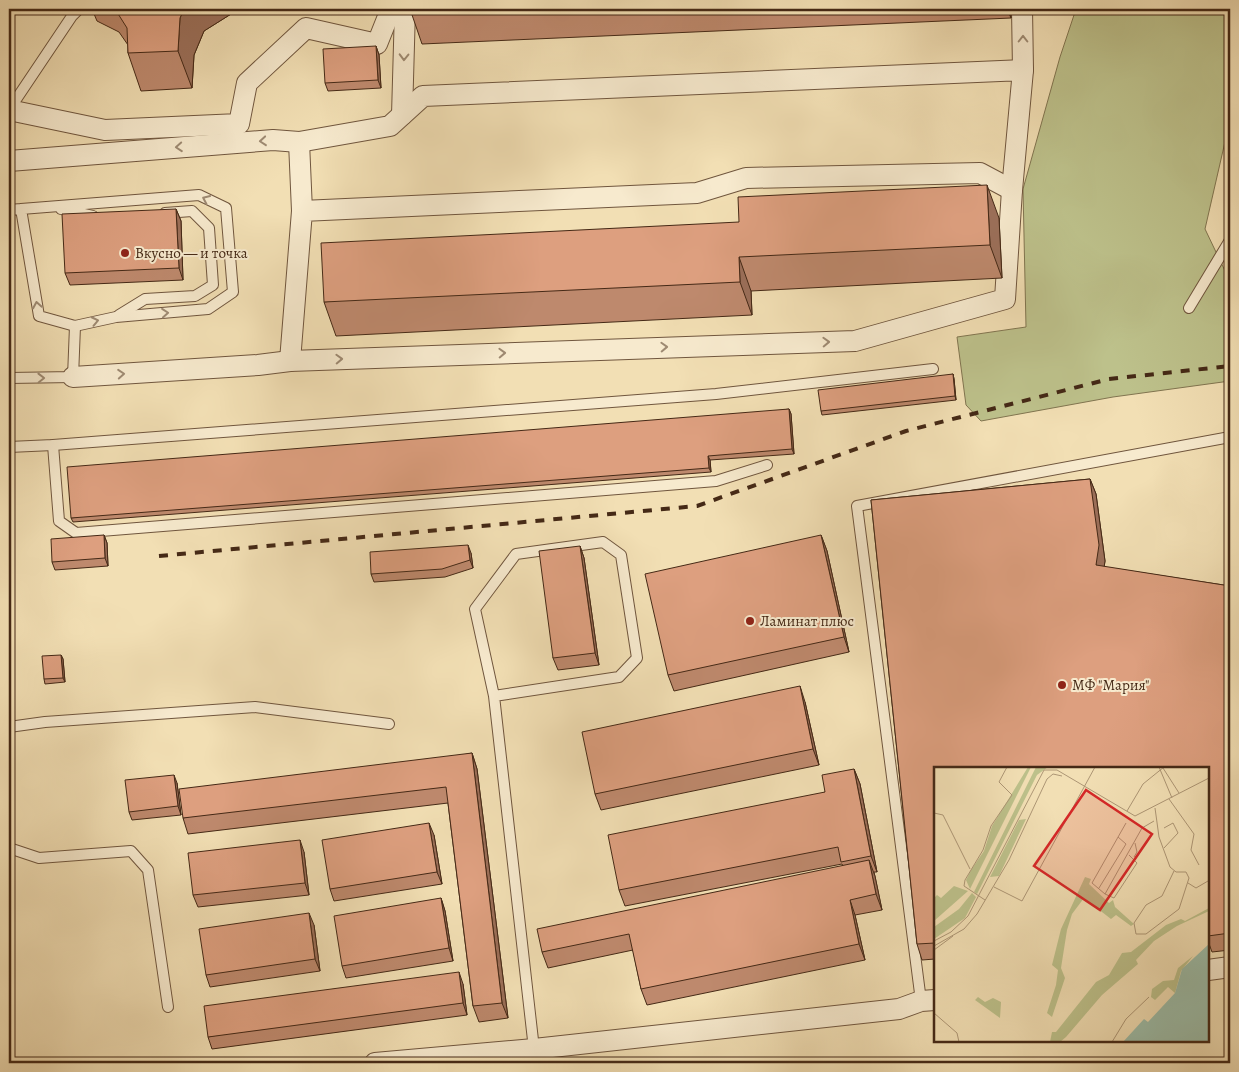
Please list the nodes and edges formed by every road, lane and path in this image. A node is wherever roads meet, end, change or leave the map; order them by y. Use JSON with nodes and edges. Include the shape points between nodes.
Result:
{"nodes":[{"id":1,"x":79,"y":9,"type":"edge"},
{"id":2,"x":392,"y":9,"type":"edge"},
{"id":3,"x":405,"y":9,"type":"edge"},
{"id":4,"x":1022,"y":9,"type":"edge"},
{"id":5,"x":1023,"y":70,"type":"junction"},
{"id":6,"x":9,"y":110,"type":"edge"},
{"id":7,"x":402,"y":115,"type":"junction"},
{"id":8,"x":299,"y":142,"type":"junction"},
{"id":9,"x":9,"y":160,"type":"edge"},
{"id":10,"x":1012,"y":190,"type":"junction"},
{"id":11,"x":49,"y":206,"type":"junction"},
{"id":12,"x":21,"y":209,"type":"junction"},
{"id":13,"x":9,"y":210,"type":"edge"},
{"id":14,"x":302,"y":211,"type":"junction"},
{"id":15,"x":152,"y":214,"type":"edge"},
{"id":16,"x":103,"y":218,"type":"edge"},
{"id":17,"x":1230,"y":240,"type":"edge"},
{"id":18,"x":1189,"y":308,"type":"dead end"},
{"id":19,"x":116,"y":317,"type":"junction"},
{"id":20,"x":75,"y":326,"type":"junction"},
{"id":21,"x":290,"y":361,"type":"junction"},
{"id":22,"x":933,"y":369,"type":"dead end"},
{"id":23,"x":73,"y":377,"type":"junction"},
{"id":24,"x":9,"y":378,"type":"edge"},
{"id":25,"x":1230,"y":437,"type":"edge"},
{"id":26,"x":53,"y":445,"type":"junction"},
{"id":27,"x":9,"y":447,"type":"edge"},
{"id":28,"x":767,"y":465,"type":"dead end"},
{"id":29,"x":494,"y":696,"type":"junction"},
{"id":30,"x":389,"y":724,"type":"dead end"},
{"id":31,"x":9,"y":727,"type":"edge"},
{"id":32,"x":9,"y":848,"type":"edge"},
{"id":33,"x":1230,"y":967,"type":"edge"},
{"id":34,"x":1209,"y":970,"type":"edge"},
{"id":35,"x":928,"y":1001,"type":"edge"},
{"id":36,"x":168,"y":1007,"type":"dead end"},
{"id":37,"x":534,"y":1049,"type":"junction"},
{"id":38,"x":375,"y":1063,"type":"edge"}],
"edges":[{"from":1,"to":6,"type":"lane"},
{"from":2,"to":6,"type":"street","via":[[377,44],[306,28],[247,83],[239,124],[105,130]]},
{"from":3,"to":7,"type":"street","one_way":true},
{"from":5,"to":4,"type":"street","one_way":true},
{"from":5,"to":7,"type":"street","via":[[423,96]]},
{"from":5,"to":10,"type":"street"},
{"from":7,"to":8,"type":"street","via":[[390,126]]},
{"from":8,"to":9,"type":"street","one_way":true,"via":[[272,140]]},
{"from":8,"to":14,"type":"street"},
{"from":10,"to":14,"type":"street","via":[[980,172],[746,178],[697,193]]},
{"from":21,"to":10,"type":"street","one_way":true,"via":[[855,341],[1005,299]]},
{"from":11,"to":12,"type":"lane"},
{"from":11,"to":16,"type":"lane"},
{"from":19,"to":11,"type":"lane","one_way":true,"via":[[208,309],[233,292],[226,208],[198,195]]},
{"from":12,"to":13,"type":"lane"},
{"from":20,"to":12,"type":"lane","one_way":true,"via":[[39,316]]},
{"from":14,"to":21,"type":"street"},
{"from":15,"to":19,"type":"lane","via":[[192,211],[209,228],[213,285],[195,296],[145,299]]},
{"from":17,"to":18,"type":"lane"},
{"from":20,"to":19,"type":"lane","one_way":true},
{"from":20,"to":23,"type":"lane"},
{"from":23,"to":21,"type":"street","one_way":true},
{"from":22,"to":26,"type":"lane","via":[[716,394]]},
{"from":24,"to":23,"type":"lane","one_way":true},
{"from":25,"to":35,"type":"lane","via":[[857,506]]},
{"from":26,"to":27,"type":"lane"},
{"from":26,"to":28,"type":"lane","via":[[59,521],[76,533],[716,481]]},
{"from":29,"to":29,"type":"lane","via":[[619,677],[637,658],[621,555],[603,542],[516,554],[475,609]]},
{"from":29,"to":37,"type":"lane"},
{"from":30,"to":31,"type":"lane","via":[[255,707]]},
{"from":32,"to":36,"type":"lane","via":[[39,858],[130,851],[148,870]]},
{"from":33,"to":34,"type":"street"},
{"from":35,"to":37,"type":"street","via":[[899,1008]]},
{"from":37,"to":38,"type":"street"}]}
